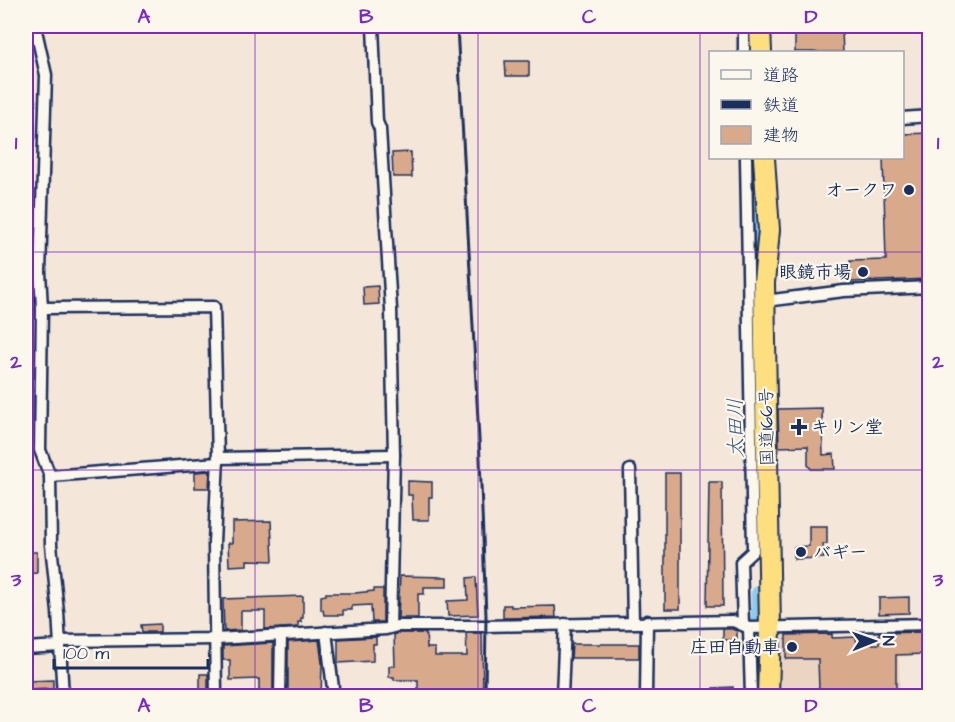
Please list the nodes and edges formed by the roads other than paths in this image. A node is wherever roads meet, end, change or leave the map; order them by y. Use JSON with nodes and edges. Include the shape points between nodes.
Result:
{"nodes":[{"id":1,"x":35,"y":26,"type":"edge"},
{"id":2,"x":373,"y":26,"type":"edge"},
{"id":3,"x":744,"y":26,"type":"edge"},
{"id":4,"x":760,"y":26,"type":"edge"},
{"id":5,"x":744,"y":51,"type":"edge"},
{"id":6,"x":761,"y":51,"type":"edge"},
{"id":7,"x":930,"y":116,"type":"edge"},
{"id":8,"x":904,"y":118,"type":"edge"},
{"id":9,"x":746,"y":159,"type":"edge"},
{"id":10,"x":764,"y":159,"type":"edge"},
{"id":11,"x":930,"y":287,"type":"edge"},
{"id":12,"x":765,"y":301,"type":"junction"},
{"id":13,"x":42,"y":308,"type":"junction"},
{"id":14,"x":394,"y":454,"type":"junction"},
{"id":15,"x":218,"y":460,"type":"junction"},
{"id":16,"x":630,"y":470,"type":"dead end"},
{"id":17,"x":50,"y":476,"type":"junction"},
{"id":18,"x":647,"y":621,"type":"junction"},
{"id":19,"x":633,"y":622,"type":"junction"},
{"id":20,"x":565,"y":624,"type":"junction"},
{"id":21,"x":930,"y":624,"type":"edge"},
{"id":22,"x":390,"y":627,"type":"junction"},
{"id":23,"x":756,"y":627,"type":"junction"},
{"id":24,"x":326,"y":632,"type":"junction"},
{"id":25,"x":281,"y":635,"type":"junction"},
{"id":26,"x":216,"y":639,"type":"junction"},
{"id":27,"x":60,"y":643,"type":"junction"},
{"id":28,"x":26,"y":648,"type":"edge"},
{"id":29,"x":760,"y":683,"type":"edge"},
{"id":30,"x":63,"y":696,"type":"edge"},
{"id":31,"x":216,"y":696,"type":"edge"},
{"id":32,"x":280,"y":696,"type":"edge"},
{"id":33,"x":334,"y":696,"type":"edge"},
{"id":34,"x":562,"y":696,"type":"edge"},
{"id":35,"x":646,"y":696,"type":"edge"},
{"id":36,"x":751,"y":696,"type":"edge"}],
"edges":[{"from":1,"to":13,"type":"street","via":[[46,75]]},
{"from":2,"to":14,"type":"street","via":[[391,309]]},
{"from":3,"to":5,"type":"street"},
{"from":4,"to":6,"type":"highway"},
{"from":7,"to":8,"type":"street"},
{"from":9,"to":23,"type":"street","via":[[753,551],[741,562]]},
{"from":10,"to":12,"type":"highway","name":"国道166号","via":[[769,230]]},
{"from":11,"to":12,"type":"street","via":[[844,291]]},
{"from":12,"to":23,"type":"highway","name":"国道166号"},
{"from":13,"to":15,"type":"street","via":[[214,307]]},
{"from":13,"to":17,"type":"street","via":[[40,450]]},
{"from":14,"to":15,"type":"street"},
{"from":14,"to":22,"type":"street"},
{"from":15,"to":17,"type":"street"},
{"from":15,"to":26,"type":"street","via":[[214,543]]},
{"from":16,"to":19,"type":"street"},
{"from":17,"to":27,"type":"street","via":[[51,544]]},
{"from":18,"to":19,"type":"street"},
{"from":18,"to":23,"type":"street","via":[[733,621]]},
{"from":18,"to":35,"type":"street"},
{"from":19,"to":20,"type":"street"},
{"from":20,"to":22,"type":"street"},
{"from":20,"to":34,"type":"street"},
{"from":21,"to":23,"type":"street"},
{"from":22,"to":24,"type":"street"},
{"from":23,"to":29,"type":"highway","name":"国道166号"},
{"from":24,"to":25,"type":"street"},
{"from":24,"to":33,"type":"street"},
{"from":25,"to":26,"type":"street"},
{"from":25,"to":32,"type":"street"},
{"from":26,"to":27,"type":"street"},
{"from":26,"to":31,"type":"street"},
{"from":27,"to":28,"type":"street"},
{"from":27,"to":30,"type":"street"},
{"from":29,"to":36,"type":"street"}]}
